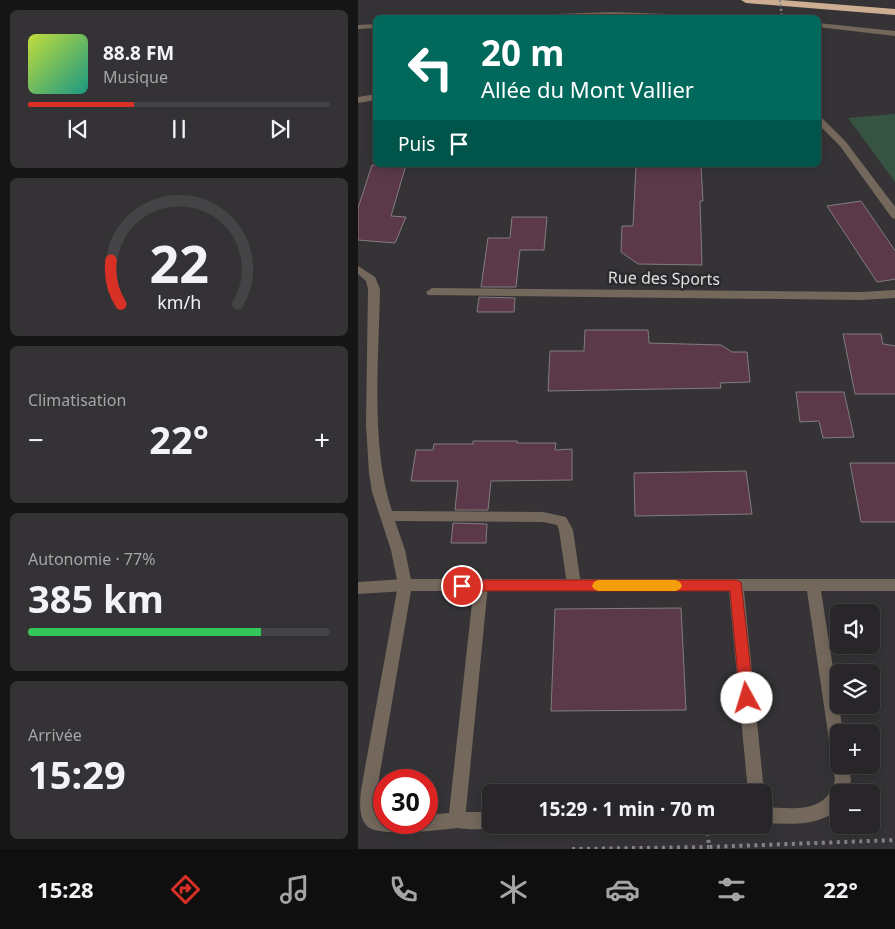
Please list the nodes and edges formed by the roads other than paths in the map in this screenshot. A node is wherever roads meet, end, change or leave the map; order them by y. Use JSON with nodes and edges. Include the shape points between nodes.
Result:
{"nodes":[{"id":1,"x":746,"y":0,"type":"edge"},
{"id":2,"x":896,"y":12,"type":"edge"},
{"id":3,"x":598,"y":15,"type":"edge"},
{"id":4,"x":655,"y":15,"type":"edge"},
{"id":5,"x":821,"y":24,"type":"edge"},
{"id":6,"x":373,"y":26,"type":"edge"},
{"id":7,"x":358,"y":27,"type":"edge"},
{"id":8,"x":896,"y":34,"type":"edge"},
{"id":9,"x":373,"y":98,"type":"edge"},
{"id":10,"x":358,"y":100,"type":"edge"},
{"id":11,"x":822,"y":127,"type":"edge"},
{"id":12,"x":896,"y":216,"type":"edge"},
{"id":13,"x":358,"y":269,"type":"edge"},
{"id":14,"x":432,"y":292,"type":"dead end"},
{"id":15,"x":896,"y":294,"type":"edge"},
{"id":16,"x":388,"y":516,"type":"junction"},
{"id":17,"x":896,"y":585,"type":"edge"},
{"id":18,"x":405,"y":586,"type":"junction"},
{"id":19,"x":480,"y":586,"type":"junction"},
{"id":20,"x":574,"y":586,"type":"junction"},
{"id":21,"x":736,"y":586,"type":"junction"},
{"id":22,"x":813,"y":586,"type":"junction"},
{"id":23,"x":358,"y":588,"type":"edge"},
{"id":24,"x":834,"y":724,"type":"edge"},
{"id":25,"x":755,"y":784,"type":"edge"},
{"id":26,"x":830,"y":806,"type":"edge"},
{"id":27,"x":772,"y":815,"type":"edge"},
{"id":28,"x":457,"y":820,"type":"junction"},
{"id":29,"x":482,"y":820,"type":"edge"}],
"edges":[{"from":1,"to":2,"type":"highway"},
{"from":3,"to":4,"type":"street"},
{"from":5,"to":8,"type":"street"},
{"from":6,"to":7,"type":"street"},
{"from":9,"to":10,"type":"street"},
{"from":11,"to":12,"type":"street","via":[[867,175]]},
{"from":13,"to":16,"type":"street","via":[[371,279],[374,289],[373,443],[376,473]]},
{"from":14,"to":15,"type":"street","name":"Rue des Sports"},
{"from":16,"to":18,"type":"street"},
{"from":16,"to":20,"type":"street","via":[[543,517],[561,521],[566,530]]},
{"from":17,"to":22,"type":"street"},
{"from":18,"to":19,"type":"street"},
{"from":18,"to":23,"type":"street"},
{"from":18,"to":28,"type":"street","via":[[368,810],[374,821],[390,824],[434,824]]},
{"from":19,"to":20,"type":"street"},
{"from":19,"to":28,"type":"street"},
{"from":20,"to":21,"type":"street"},
{"from":21,"to":22,"type":"street"},
{"from":21,"to":25,"type":"street"},
{"from":22,"to":24,"type":"street"},
{"from":26,"to":27,"type":"street","via":[[813,814]]},
{"from":28,"to":29,"type":"street"}]}
